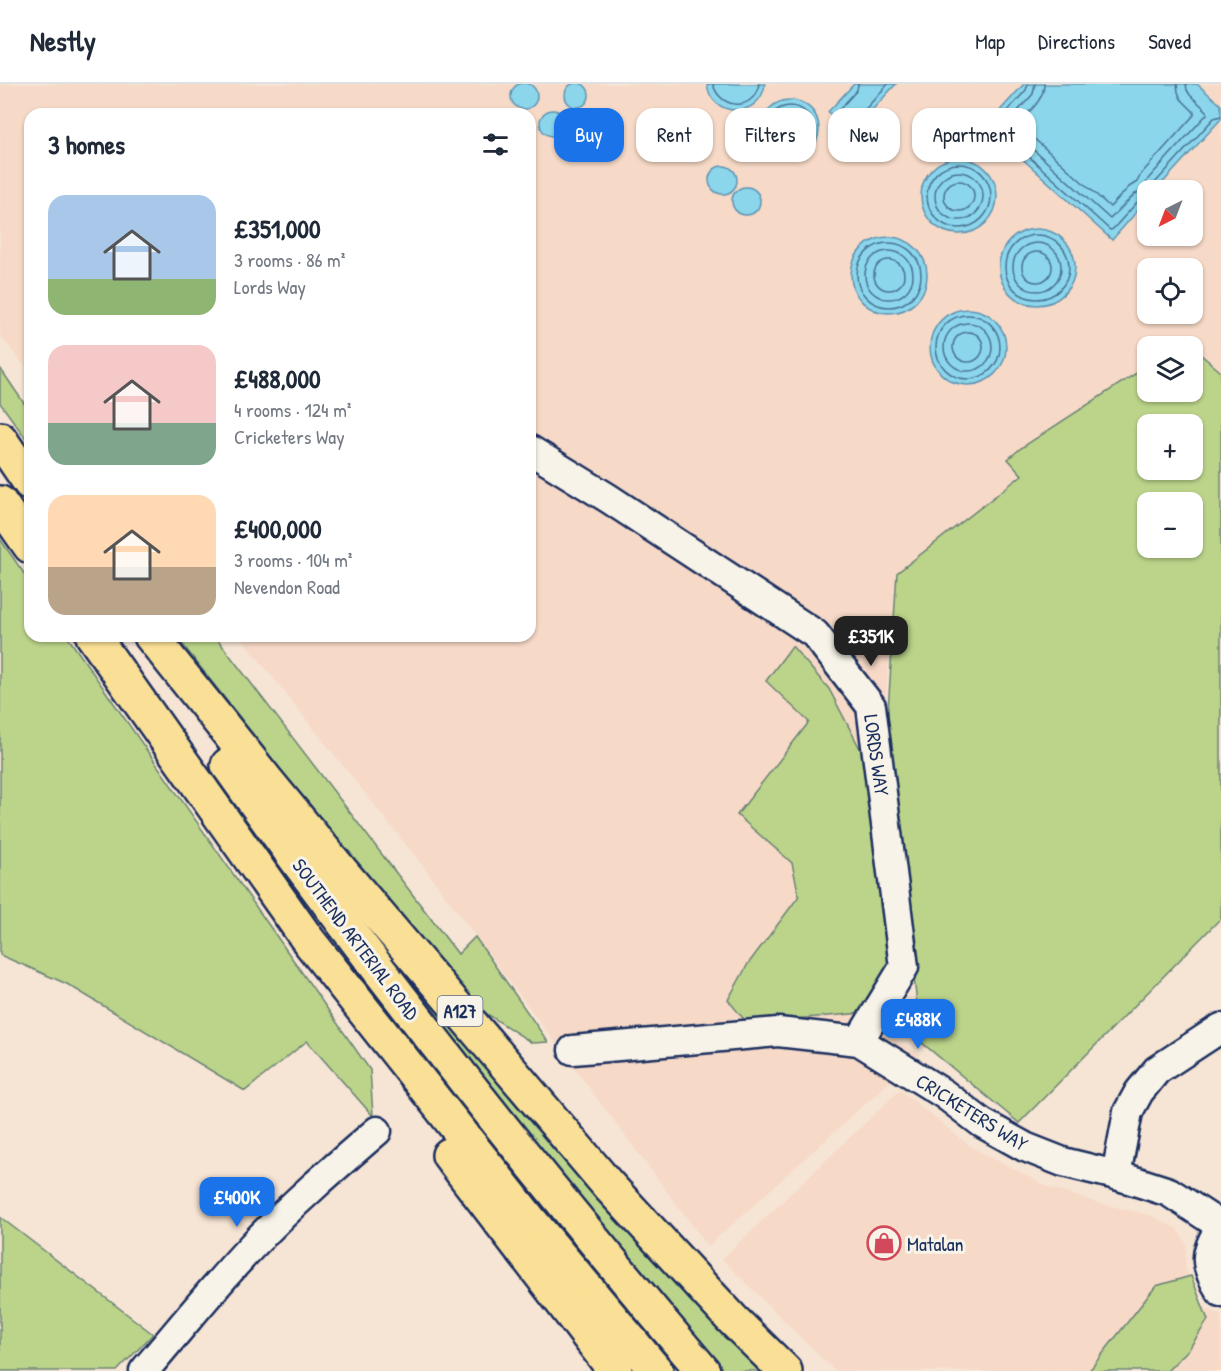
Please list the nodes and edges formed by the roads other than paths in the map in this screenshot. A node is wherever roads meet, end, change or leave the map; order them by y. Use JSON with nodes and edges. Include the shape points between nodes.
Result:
{"nodes":[{"id":1,"x":0,"y":440,"type":"edge"},
{"id":2,"x":536,"y":454,"type":"edge"},
{"id":3,"x":24,"y":474,"type":"edge"},
{"id":4,"x":0,"y":503,"type":"edge"},
{"id":5,"x":24,"y":537,"type":"edge"},
{"id":6,"x":97,"y":642,"type":"edge"},
{"id":7,"x":141,"y":642,"type":"edge"},
{"id":8,"x":156,"y":642,"type":"edge"},
{"id":9,"x":308,"y":940,"type":"junction"},
{"id":10,"x":1221,"y":1028,"type":"edge"},
{"id":11,"x":859,"y":1041,"type":"junction"},
{"id":12,"x":573,"y":1050,"type":"dead end"},
{"id":13,"x":377,"y":1131,"type":"dead end"},
{"id":14,"x":1116,"y":1175,"type":"junction"},
{"id":15,"x":1221,"y":1227,"type":"edge"},
{"id":16,"x":1221,"y":1292,"type":"edge"},
{"id":17,"x":144,"y":1371,"type":"edge"},
{"id":18,"x":615,"y":1371,"type":"edge"},
{"id":19,"x":657,"y":1371,"type":"edge"},
{"id":20,"x":703,"y":1371,"type":"edge"},
{"id":21,"x":785,"y":1371,"type":"edge"}],
"edges":[{"from":1,"to":3,"type":"highway"},
{"from":2,"to":11,"type":"street","name":"LORDS WAY","via":[[815,634],[871,706],[904,967]]},
{"from":4,"to":5,"type":"highway"},
{"from":6,"to":9,"type":"highway","name":"SOUTHEND ARTERIAL ROAD"},
{"from":7,"to":20,"type":"highway","name":"SOUTHEND ARTERIAL ROAD","number":"A127","via":[[344,925],[487,1109]]},
{"from":8,"to":21,"type":"highway","number":"A127","via":[[305,826],[608,1185]]},
{"from":9,"to":18,"type":"highway","via":[[447,1152]]},
{"from":9,"to":19,"type":"highway","name":"SOUTHEND ARTERIAL ROAD","via":[[522,1210]]},
{"from":10,"to":14,"type":"street","via":[[1157,1070],[1139,1092],[1128,1112]]},
{"from":11,"to":12,"type":"street","name":"CRICKETERS WAY","via":[[778,1032]]},
{"from":11,"to":14,"type":"street","name":"CRICKETERS WAY","via":[[944,1094],[982,1124],[1025,1147],[1063,1162]]},
{"from":13,"to":17,"type":"street","via":[[300,1197],[253,1244]]},
{"from":14,"to":15,"type":"street","name":"CRICKETERS WAY","via":[[1169,1192]]},
{"from":15,"to":16,"type":"street","via":[[1211,1240],[1208,1257],[1211,1276]]}]}
